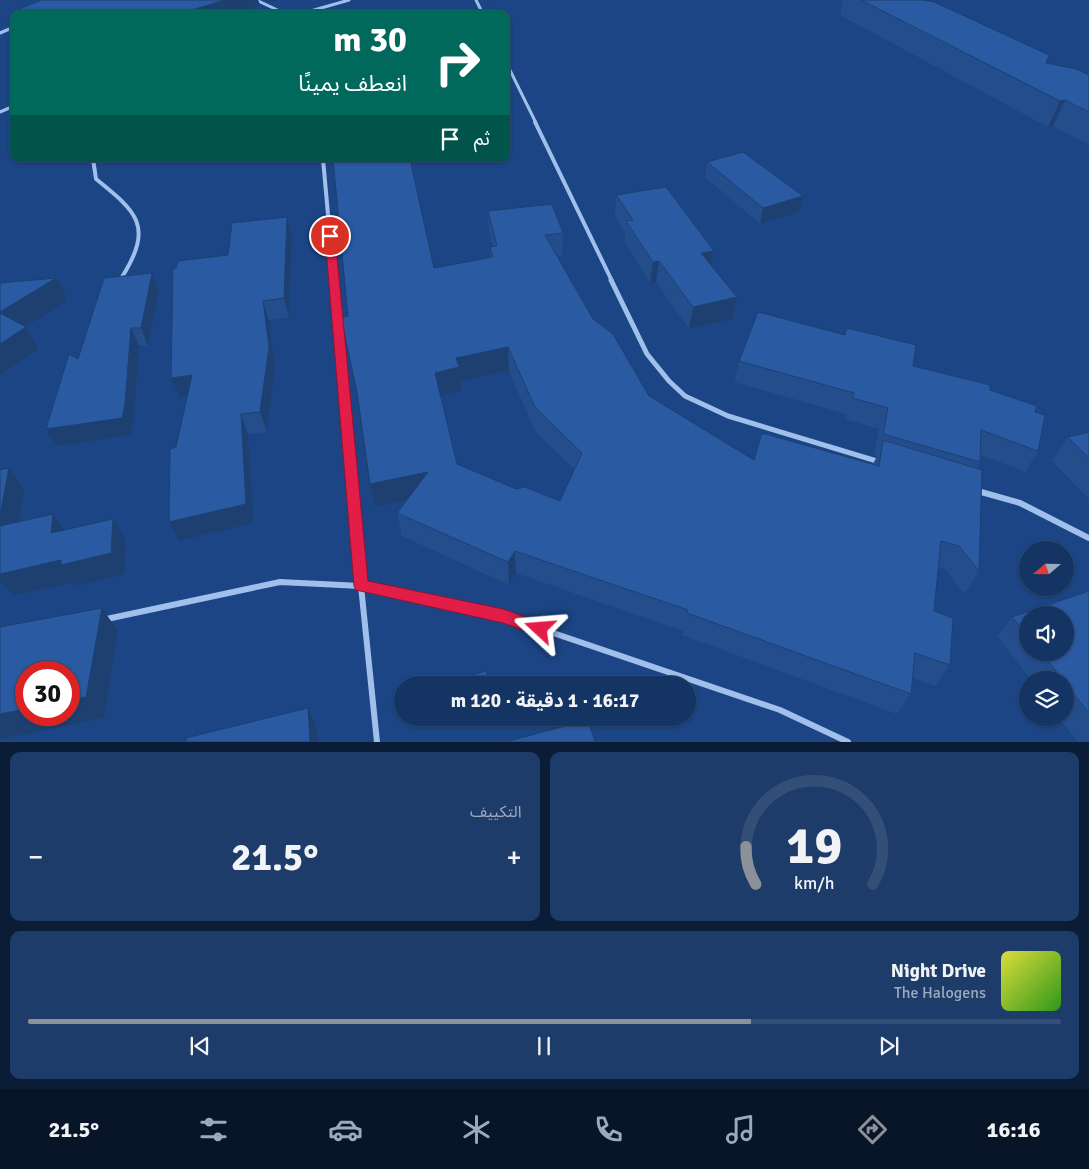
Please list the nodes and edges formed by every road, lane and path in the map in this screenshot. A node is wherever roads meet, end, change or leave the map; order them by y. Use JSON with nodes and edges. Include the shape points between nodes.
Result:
{"nodes":[{"id":1,"x":256,"y":0,"type":"edge"},
{"id":2,"x":350,"y":0,"type":"edge"},
{"id":3,"x":277,"y":10,"type":"edge"},
{"id":4,"x":314,"y":10,"type":"edge"},
{"id":5,"x":510,"y":70,"type":"edge"},
{"id":6,"x":93,"y":162,"type":"edge"},
{"id":7,"x":323,"y":162,"type":"edge"},
{"id":8,"x":122,"y":277,"type":"edge"},
{"id":9,"x":888,"y":464,"type":"edge"},
{"id":10,"x":963,"y":487,"type":"edge"},
{"id":11,"x":1089,"y":538,"type":"edge"},
{"id":12,"x":361,"y":586,"type":"junction"},
{"id":13,"x":97,"y":621,"type":"edge"},
{"id":14,"x":376,"y":742,"type":"edge"},
{"id":15,"x":848,"y":742,"type":"edge"}],
"edges":[{"from":1,"to":3,"type":"street"},
{"from":2,"to":4,"type":"street"},
{"from":5,"to":9,"type":"street","via":[[648,354],[669,381],[685,396],[728,416]]},
{"from":6,"to":8,"type":"street","via":[[96,179],[136,218],[139,236],[132,263]]},
{"from":7,"to":12,"type":"street"},
{"from":10,"to":11,"type":"street","via":[[1020,504]]},
{"from":12,"to":13,"type":"street","via":[[280,582]]},
{"from":12,"to":14,"type":"street"},
{"from":12,"to":15,"type":"street","via":[[503,616],[780,710]]}]}
